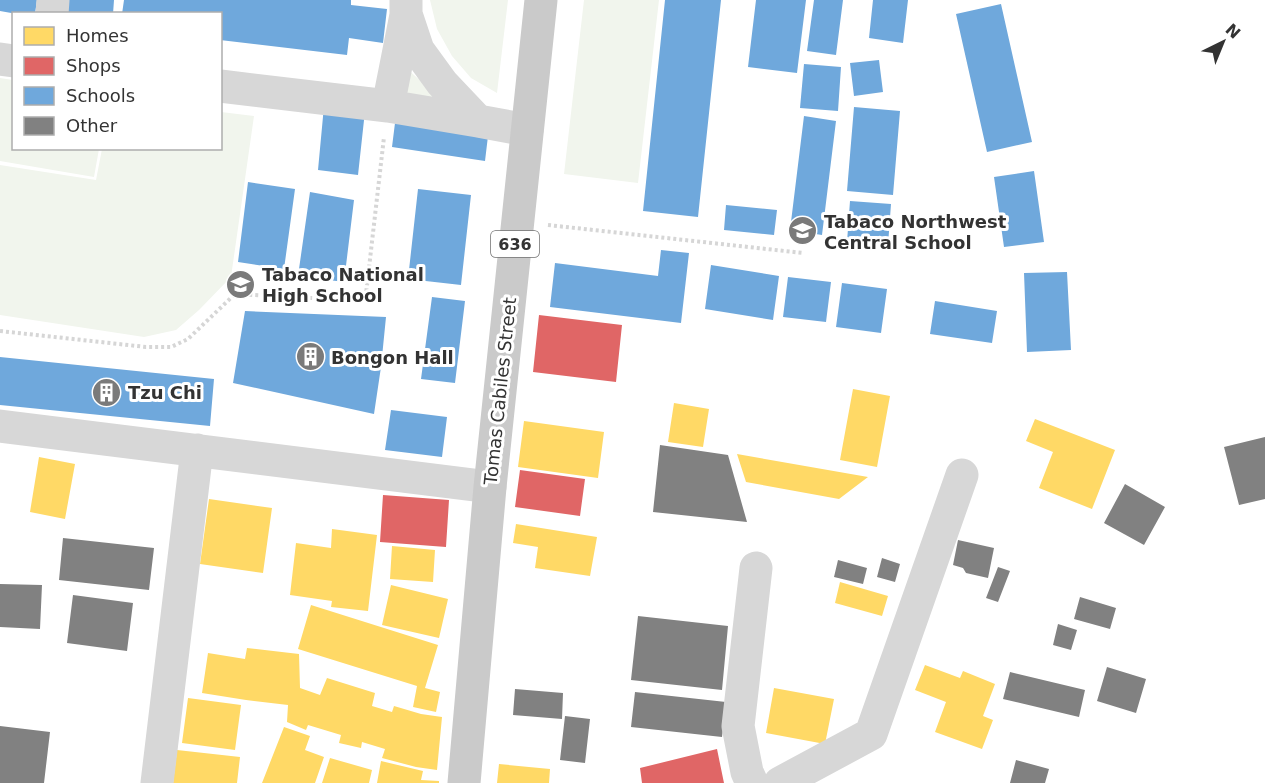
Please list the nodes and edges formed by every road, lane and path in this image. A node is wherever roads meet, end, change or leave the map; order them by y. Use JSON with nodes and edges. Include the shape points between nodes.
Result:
{"nodes":[{"id":1,"x":542,"y":0,"type":"edge"},
{"id":2,"x":406,"y":7,"type":"edge"},
{"id":3,"x":222,"y":86,"type":"edge"},
{"id":4,"x":388,"y":106,"type":"junction"},
{"id":5,"x":478,"y":121,"type":"junction"},
{"id":6,"x":527,"y":129,"type":"junction"},
{"id":7,"x":518,"y":221,"type":"junction"},
{"id":8,"x":803,"y":253,"type":"dead end"},
{"id":9,"x":0,"y":331,"type":"edge"},
{"id":10,"x":0,"y":426,"type":"edge"},
{"id":11,"x":197,"y":450,"type":"junction"},
{"id":12,"x":962,"y":475,"type":"dead end"},
{"id":13,"x":490,"y":487,"type":"junction"},
{"id":14,"x":756,"y":568,"type":"dead end"},
{"id":15,"x":157,"y":783,"type":"edge"},
{"id":16,"x":464,"y":783,"type":"edge"},
{"id":17,"x":752,"y":783,"type":"edge"},
{"id":18,"x":780,"y":783,"type":"edge"}],
"edges":[{"from":1,"to":6,"type":"main road","name":"Tomas Cabiles Street","number":"636"},
{"from":2,"to":4,"type":"street"},
{"from":2,"to":5,"type":"street","via":[[418,50]]},
{"from":3,"to":4,"type":"street"},
{"from":4,"to":5,"type":"street"},
{"from":4,"to":9,"type":"path","via":[[366,294],[330,299],[235,294],[188,339],[171,347]]},
{"from":5,"to":6,"type":"street"},
{"from":6,"to":7,"type":"main road","name":"Tomas Cabiles Street","number":"636"},
{"from":7,"to":8,"type":"path"},
{"from":7,"to":13,"type":"main road","name":"Tomas Cabiles Street","number":"636"},
{"from":10,"to":11,"type":"street"},
{"from":11,"to":13,"type":"street"},
{"from":11,"to":15,"type":"street"},
{"from":12,"to":18,"type":"street","via":[[871,734]]},
{"from":13,"to":16,"type":"main road","name":"Tomas Cabiles Street","number":"636"},
{"from":14,"to":17,"type":"street","via":[[738,726]]}]}
